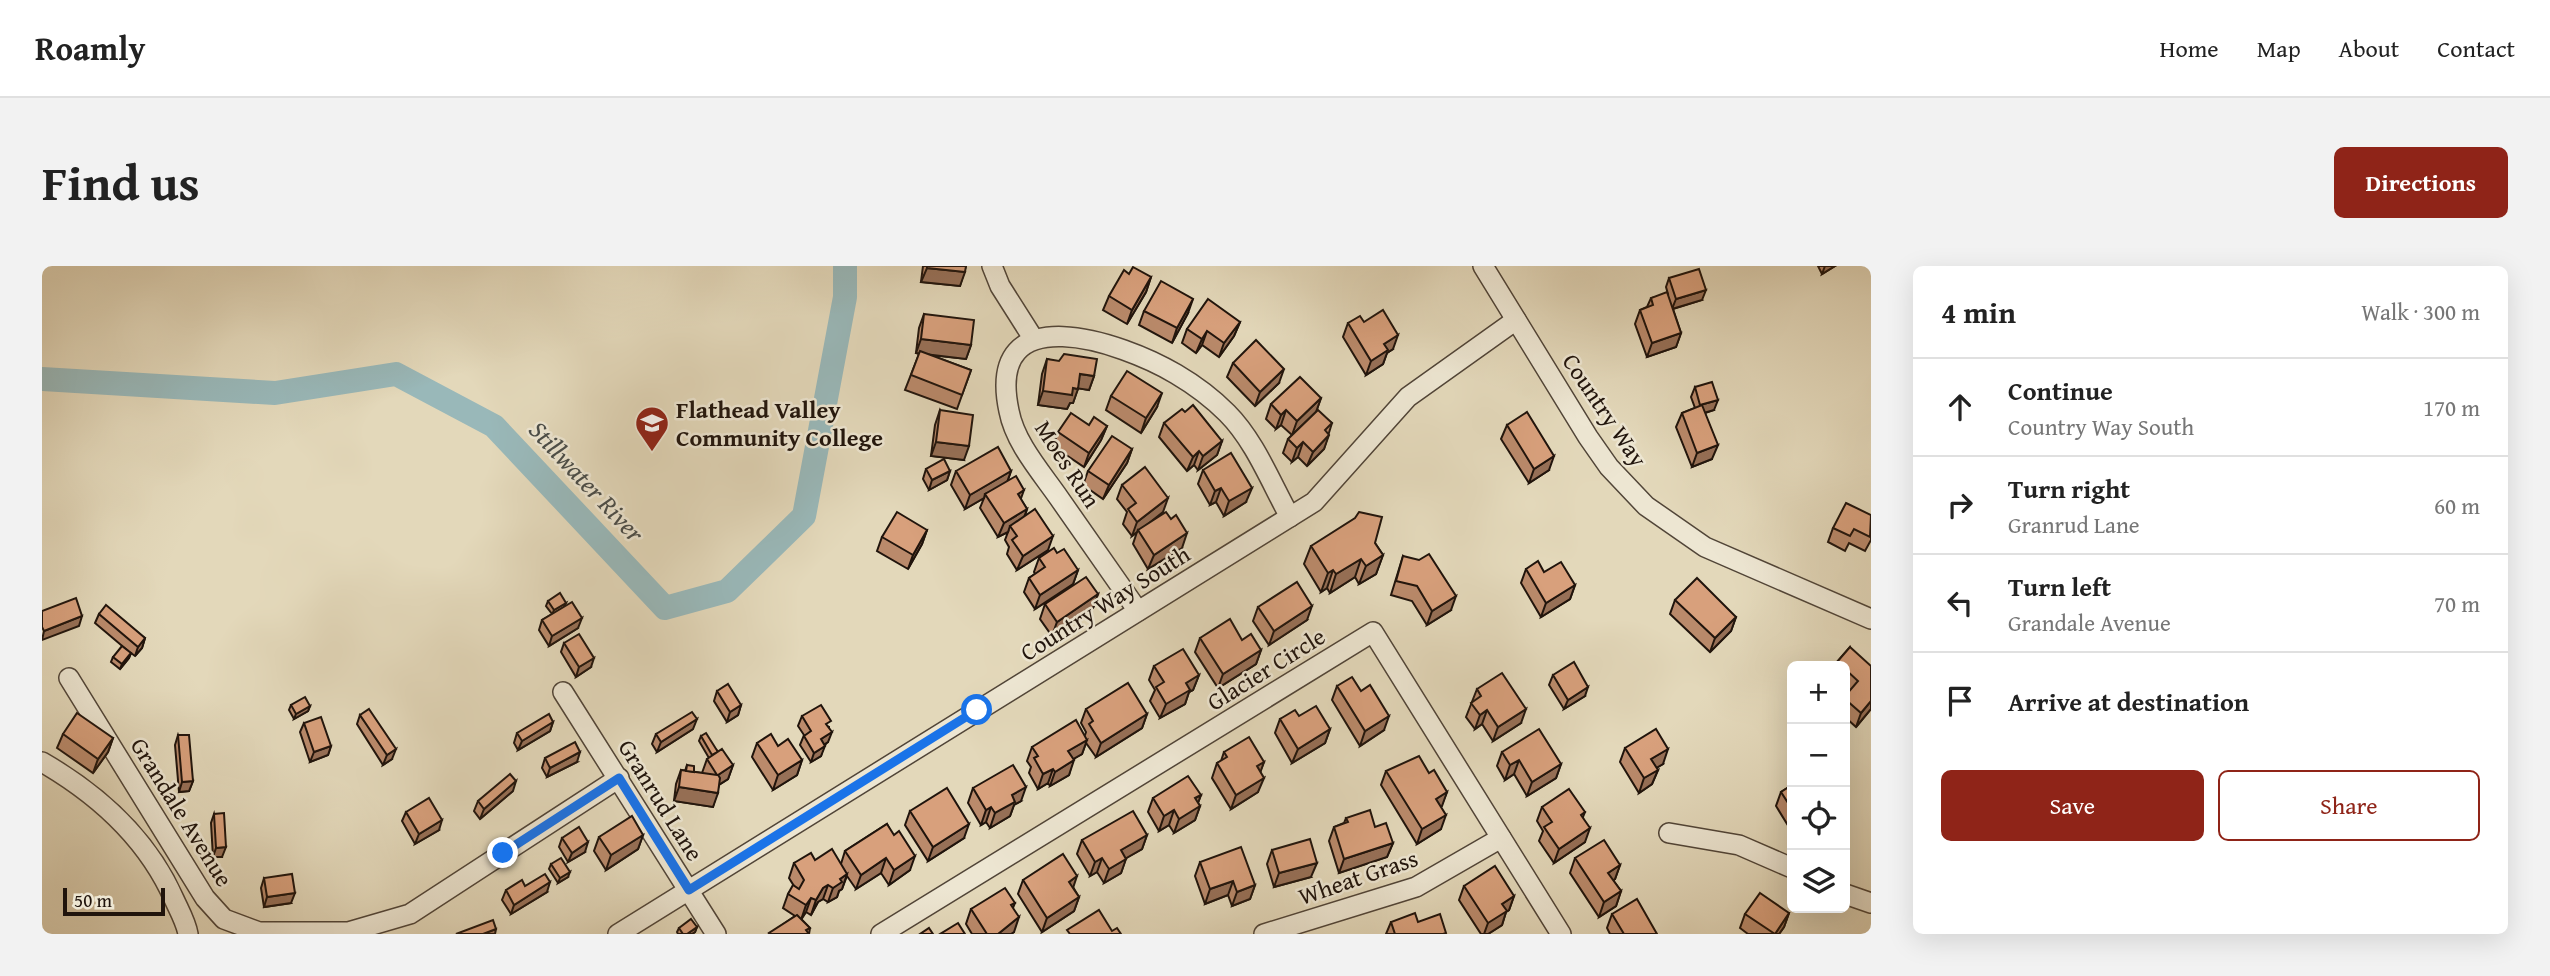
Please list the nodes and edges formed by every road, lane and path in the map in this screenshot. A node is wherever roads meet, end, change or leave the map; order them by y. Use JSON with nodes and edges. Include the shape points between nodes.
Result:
{"nodes":[{"id":1,"x":992,"y":266,"type":"edge"},
{"id":2,"x":1483,"y":266,"type":"edge"},
{"id":3,"x":1516,"y":320,"type":"junction"},
{"id":4,"x":1033,"y":338,"type":"junction"},
{"id":5,"x":1290,"y":517,"type":"junction"},
{"id":6,"x":1138,"y":611,"type":"junction"},
{"id":7,"x":1871,"y":619,"type":"edge"},
{"id":8,"x":69,"y":678,"type":"dead end"},
{"id":9,"x":563,"y":692,"type":"dead end"},
{"id":10,"x":42,"y":762,"type":"edge"},
{"id":11,"x":619,"y":778,"type":"junction"},
{"id":12,"x":1669,"y":833,"type":"dead end"},
{"id":13,"x":1501,"y":838,"type":"junction"},
{"id":14,"x":1787,"y":866,"type":"edge"},
{"id":15,"x":689,"y":890,"type":"junction"},
{"id":16,"x":1850,"y":896,"type":"edge"},
{"id":17,"x":1871,"y":903,"type":"edge"},
{"id":18,"x":188,"y":934,"type":"edge"},
{"id":19,"x":618,"y":934,"type":"edge"},
{"id":20,"x":716,"y":934,"type":"edge"},
{"id":21,"x":881,"y":934,"type":"edge"},
{"id":22,"x":1264,"y":934,"type":"edge"},
{"id":23,"x":1560,"y":934,"type":"edge"}],
"edges":[{"from":1,"to":4,"type":"street"},
{"from":2,"to":3,"type":"street","name":"Country Way"},
{"from":3,"to":5,"type":"street","name":"Country Way South","via":[[1408,397],[1314,502]]},
{"from":3,"to":7,"type":"street","name":"Country Way","via":[[1609,467],[1646,506],[1705,547]]},
{"from":4,"to":5,"type":"street","via":[[1051,335],[1091,340],[1177,374],[1227,414],[1248,441]]},
{"from":4,"to":6,"type":"street","name":"Moes Run","via":[[1015,353],[1006,379],[1009,412],[1025,449]]},
{"from":5,"to":6,"type":"street","name":"Country Way South"},
{"from":6,"to":15,"type":"street","name":"Country Way South"},
{"from":8,"to":11,"type":"street","name":"Grandale Avenue","via":[[205,898],[224,919],[259,932],[348,932],[410,914]]},
{"from":9,"to":11,"type":"street","name":"Granrud Lane"},
{"from":10,"to":18,"type":"street","via":[[97,799],[145,845]]},
{"from":11,"to":15,"type":"street","name":"Granrud Lane"},
{"from":12,"to":14,"type":"street","via":[[1739,845]]},
{"from":13,"to":21,"type":"street","name":"Glacier Circle","via":[[1373,632]]},
{"from":13,"to":22,"type":"street","name":"Wheat Grass","via":[[1416,887]]},
{"from":13,"to":23,"type":"street","name":"Glacier Circle"},
{"from":15,"to":19,"type":"street","name":"Country Way South"},
{"from":15,"to":20,"type":"street","name":"Granrud Lane"},
{"from":16,"to":17,"type":"street"}]}
